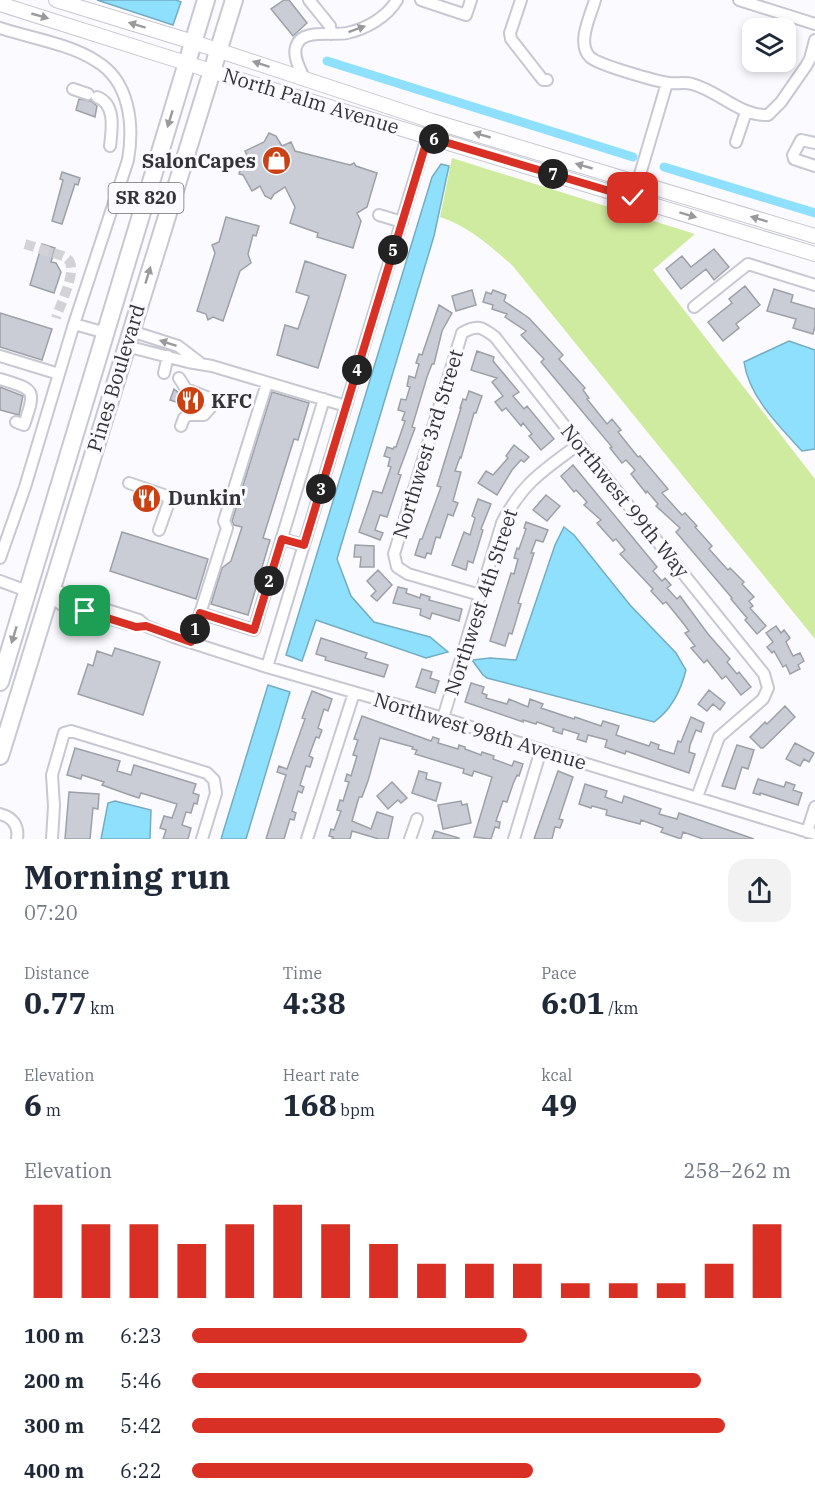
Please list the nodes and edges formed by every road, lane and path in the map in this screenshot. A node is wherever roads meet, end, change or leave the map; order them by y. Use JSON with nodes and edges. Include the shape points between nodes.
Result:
{"nodes":[{"id":1,"x":56,"y":0,"type":"edge"},
{"id":2,"x":206,"y":0,"type":"edge"},
{"id":3,"x":234,"y":0,"type":"edge"},
{"id":4,"x":309,"y":0,"type":"edge"},
{"id":5,"x":397,"y":0,"type":"edge"},
{"id":6,"x":421,"y":0,"type":"edge"},
{"id":7,"x":471,"y":0,"type":"edge"},
{"id":8,"x":521,"y":0,"type":"edge"},
{"id":9,"x":596,"y":0,"type":"edge"},
{"id":10,"x":739,"y":0,"type":"edge"},
{"id":11,"x":0,"y":4,"type":"edge"},
{"id":12,"x":815,"y":24,"type":"edge"},
{"id":13,"x":0,"y":28,"type":"edge"},
{"id":14,"x":331,"y":34,"type":"junction"},
{"id":15,"x":815,"y":40,"type":"edge"},
{"id":16,"x":193,"y":42,"type":"junction"},
{"id":17,"x":218,"y":50,"type":"junction"},
{"id":18,"x":813,"y":59,"type":"edge"},
{"id":19,"x":187,"y":63,"type":"junction"},
{"id":20,"x":211,"y":71,"type":"junction"},
{"id":21,"x":304,"y":78,"type":"junction"},
{"id":22,"x":547,"y":80,"type":"dead end"},
{"id":23,"x":667,"y":83,"type":"junction"},
{"id":24,"x":73,"y":89,"type":"dead end"},
{"id":25,"x":746,"y":112,"type":"junction"},
{"id":26,"x":432,"y":121,"type":"junction"},
{"id":27,"x":428,"y":137,"type":"junction"},
{"id":28,"x":736,"y":142,"type":"dead end"},
{"id":29,"x":815,"y":143,"type":"edge"},
{"id":30,"x":110,"y":146,"type":"dead end"},
{"id":31,"x":815,"y":166,"type":"edge"},
{"id":32,"x":638,"y":181,"type":"junction"},
{"id":33,"x":633,"y":198,"type":"junction"},
{"id":34,"x":144,"y":207,"type":"junction"},
{"id":35,"x":379,"y":215,"type":"dead end"},
{"id":36,"x":402,"y":222,"type":"junction"},
{"id":37,"x":815,"y":236,"type":"edge"},
{"id":38,"x":815,"y":254,"type":"edge"},
{"id":39,"x":815,"y":285,"type":"edge"},
{"id":40,"x":694,"y":307,"type":"dead end"},
{"id":41,"x":74,"y":324,"type":"junction"},
{"id":42,"x":472,"y":327,"type":"joint"},
{"id":43,"x":106,"y":333,"type":"junction"},
{"id":44,"x":128,"y":338,"type":"junction"},
{"id":45,"x":0,"y":356,"type":"edge"},
{"id":46,"x":168,"y":356,"type":"junction"},
{"id":47,"x":202,"y":364,"type":"junction"},
{"id":48,"x":164,"y":373,"type":"dead end"},
{"id":49,"x":59,"y":374,"type":"junction"},
{"id":50,"x":178,"y":378,"type":"dead end"},
{"id":51,"x":0,"y":379,"type":"edge"},
{"id":52,"x":267,"y":383,"type":"junction"},
{"id":53,"x":324,"y":399,"type":"junction"},
{"id":54,"x":346,"y":406,"type":"junction"},
{"id":55,"x":16,"y":422,"type":"dead end"},
{"id":56,"x":182,"y":426,"type":"dead end"},
{"id":57,"x":76,"y":431,"type":"junction"},
{"id":58,"x":579,"y":444,"type":"junction"},
{"id":59,"x":87,"y":473,"type":"junction"},
{"id":60,"x":129,"y":483,"type":"dead end"},
{"id":61,"x":159,"y":530,"type":"dead end"},
{"id":62,"x":282,"y":539,"type":"junction"},
{"id":63,"x":304,"y":545,"type":"junction"},
{"id":64,"x":0,"y":558,"type":"edge"},
{"id":65,"x":0,"y":581,"type":"edge"},
{"id":66,"x":27,"y":591,"type":"junction"},
{"id":67,"x":50,"y":591,"type":"junction"},
{"id":68,"x":480,"y":595,"type":"junction"},
{"id":69,"x":200,"y":613,"type":"junction"},
{"id":70,"x":191,"y":642,"type":"junction"},
{"id":71,"x":267,"y":667,"type":"junction"},
{"id":72,"x":0,"y":682,"type":"edge"},
{"id":73,"x":354,"y":693,"type":"junction"},
{"id":74,"x":17,"y":701,"type":"junction"},
{"id":75,"x":443,"y":718,"type":"junction"},
{"id":76,"x":542,"y":750,"type":"junction"},
{"id":77,"x":0,"y":756,"type":"edge"},
{"id":78,"x":697,"y":797,"type":"junction"},
{"id":79,"x":815,"y":807,"type":"edge"},
{"id":80,"x":0,"y":814,"type":"edge"},
{"id":81,"x":417,"y":819,"type":"dead end"},
{"id":82,"x":811,"y":833,"type":"edge"},
{"id":83,"x":18,"y":838,"type":"edge"},
{"id":84,"x":52,"y":839,"type":"edge"},
{"id":85,"x":202,"y":839,"type":"edge"},
{"id":86,"x":307,"y":839,"type":"edge"},
{"id":87,"x":410,"y":839,"type":"edge"},
{"id":88,"x":514,"y":839,"type":"edge"}],
"edges":[{"from":16,"to":1,"type":"main road","name":"North Palm Avenue","one_way":true},
{"from":2,"to":16,"type":"highway","name":"Pines Boulevard","number":"SR 820"},
{"from":3,"to":17,"type":"highway","name":"Pines Boulevard","number":"SR 820"},
{"from":4,"to":14,"type":"street","via":[[330,26]]},
{"from":14,"to":5,"type":"street","one_way":true,"via":[[348,33],[370,24]]},
{"from":6,"to":7,"type":"street","via":[[466,15]]},
{"from":8,"to":22,"type":"street","via":[[511,39],[543,80]]},
{"from":9,"to":23,"type":"street","via":[[584,39],[590,58]]},
{"from":10,"to":12,"type":"street"},
{"from":11,"to":19,"type":"main road","name":"North Palm Avenue","one_way":true},
{"from":13,"to":41,"type":"street","via":[[98,61],[114,76],[131,118],[128,160]]},
{"from":14,"to":21,"type":"street","via":[[306,36],[298,43],[295,55]]},
{"from":15,"to":18,"type":"street"},
{"from":16,"to":17,"type":"main road","name":"North Palm Avenue"},
{"from":16,"to":19,"type":"highway","name":"Pines Boulevard","number":"SR 820"},
{"from":17,"to":20,"type":"highway","name":"Pines Boulevard","number":"SR 820"},
{"from":21,"to":17,"type":"main road","name":"North Palm Avenue","one_way":true},
{"from":18,"to":25,"type":"street","via":[[768,116]]},
{"from":19,"to":20,"type":"main road","name":"North Palm Avenue"},
{"from":19,"to":34,"type":"highway","name":"Pines Boulevard","number":"SR 820","one_way":true},
{"from":20,"to":27,"type":"main road","name":"North Palm Avenue"},
{"from":44,"to":20,"type":"highway","name":"Pines Boulevard","number":"SR 820","one_way":true},
{"from":21,"to":26,"type":"main road","name":"North Palm Avenue"},
{"from":23,"to":25,"type":"street","via":[[691,84]]},
{"from":23,"to":32,"type":"street"},
{"from":24,"to":30,"type":"street","via":[[103,100],[109,108]]},
{"from":25,"to":28,"type":"street"},
{"from":26,"to":27,"type":"street"},
{"from":32,"to":26,"type":"main road","name":"North Palm Avenue","one_way":true},
{"from":27,"to":33,"type":"main road","name":"North Palm Avenue"},
{"from":27,"to":36,"type":"street"},
{"from":29,"to":31,"type":"street","via":[[801,140],[793,155],[800,162]]},
{"from":32,"to":33,"type":"street"},
{"from":37,"to":32,"type":"main road","name":"North Palm Avenue","one_way":true},
{"from":33,"to":38,"type":"main road","name":"North Palm Avenue","one_way":true},
{"from":34,"to":43,"type":"highway","name":"Pines Boulevard","number":"SR 820"},
{"from":34,"to":44,"type":"highway","via":[[123,322],[122,331]]},
{"from":35,"to":36,"type":"street"},
{"from":36,"to":54,"type":"street"},
{"from":39,"to":40,"type":"street","via":[[748,264]]},
{"from":41,"to":43,"type":"street"},
{"from":41,"to":49,"type":"street"},
{"from":42,"to":58,"type":"street","name":"Northwest 99th Way","via":[[495,337]]},
{"from":42,"to":68,"type":"street","name":"Northwest 3rd Street","via":[[462,333],[394,554],[397,567],[408,574]]},
{"from":43,"to":57,"type":"highway","name":"Pines Boulevard","number":"SR 820"},
{"from":43,"to":59,"type":"highway","via":[[111,353],[87,440]]},
{"from":44,"to":46,"type":"street"},
{"from":47,"to":44,"type":"street","one_way":true,"via":[[178,346]]},
{"from":44,"to":59,"type":"highway","name":"Pines Boulevard","number":"SR 820"},
{"from":45,"to":49,"type":"street"},
{"from":46,"to":47,"type":"street"},
{"from":46,"to":48,"type":"street"},
{"from":47,"to":52,"type":"street"},
{"from":49,"to":64,"type":"street"},
{"from":50,"to":56,"type":"street","via":[[186,389],[209,398],[211,407],[204,415],[184,418]]},
{"from":51,"to":55,"type":"street","via":[[32,393],[24,425]]},
{"from":52,"to":53,"type":"street"},
{"from":52,"to":69,"type":"street"},
{"from":53,"to":54,"type":"street"},
{"from":53,"to":62,"type":"street"},
{"from":54,"to":63,"type":"street"},
{"from":57,"to":66,"type":"highway","name":"Pines Boulevard","number":"SR 820"},
{"from":57,"to":67,"type":"highway","via":[[68,491],[44,570],[42,584],[44,590]]},
{"from":58,"to":68,"type":"street","name":"Northwest 4th Street","via":[[535,476],[514,500],[502,524]]},
{"from":58,"to":78,"type":"street","name":"Northwest 99th Way","via":[[764,674],[768,688],[763,699],[719,737]]},
{"from":59,"to":67,"type":"highway","name":"Pines Boulevard","number":"SR 820"},
{"from":60,"to":61,"type":"street","via":[[167,496],[169,502]]},
{"from":62,"to":63,"type":"street"},
{"from":62,"to":69,"type":"street","via":[[254,630]]},
{"from":63,"to":71,"type":"street"},
{"from":65,"to":66,"type":"street"},
{"from":66,"to":72,"type":"highway","name":"Pines Boulevard","number":"SR 820","one_way":true},
{"from":66,"to":74,"type":"highway","via":[[34,597],[35,608],[19,666]]},
{"from":67,"to":70,"type":"street","name":"Northwest 98th Avenue","via":[[66,606]]},
{"from":67,"to":74,"type":"highway","name":"Pines Boulevard","number":"SR 820"},
{"from":68,"to":75,"type":"street","name":"Northwest 4th Street"},
{"from":69,"to":70,"type":"street"},
{"from":70,"to":71,"type":"street","name":"Northwest 98th Avenue"},
{"from":71,"to":73,"type":"street","name":"Northwest 98th Avenue"},
{"from":73,"to":75,"type":"street","name":"Northwest 98th Avenue"},
{"from":73,"to":86,"type":"street"},
{"from":74,"to":77,"type":"highway","name":"Pines Boulevard","number":"SR 820"},
{"from":75,"to":76,"type":"street","name":"Northwest 98th Avenue"},
{"from":76,"to":78,"type":"street","name":"Northwest 98th Avenue"},
{"from":76,"to":88,"type":"street"},
{"from":78,"to":82,"type":"street","name":"Northwest 98th Avenue"},
{"from":79,"to":82,"type":"street"},
{"from":80,"to":83,"type":"street","via":[[13,820]]},
{"from":81,"to":87,"type":"street"},
{"from":84,"to":85,"type":"street","via":[[52,775],[64,733],[70,731],[207,773],[214,780],[216,793]]}]}
